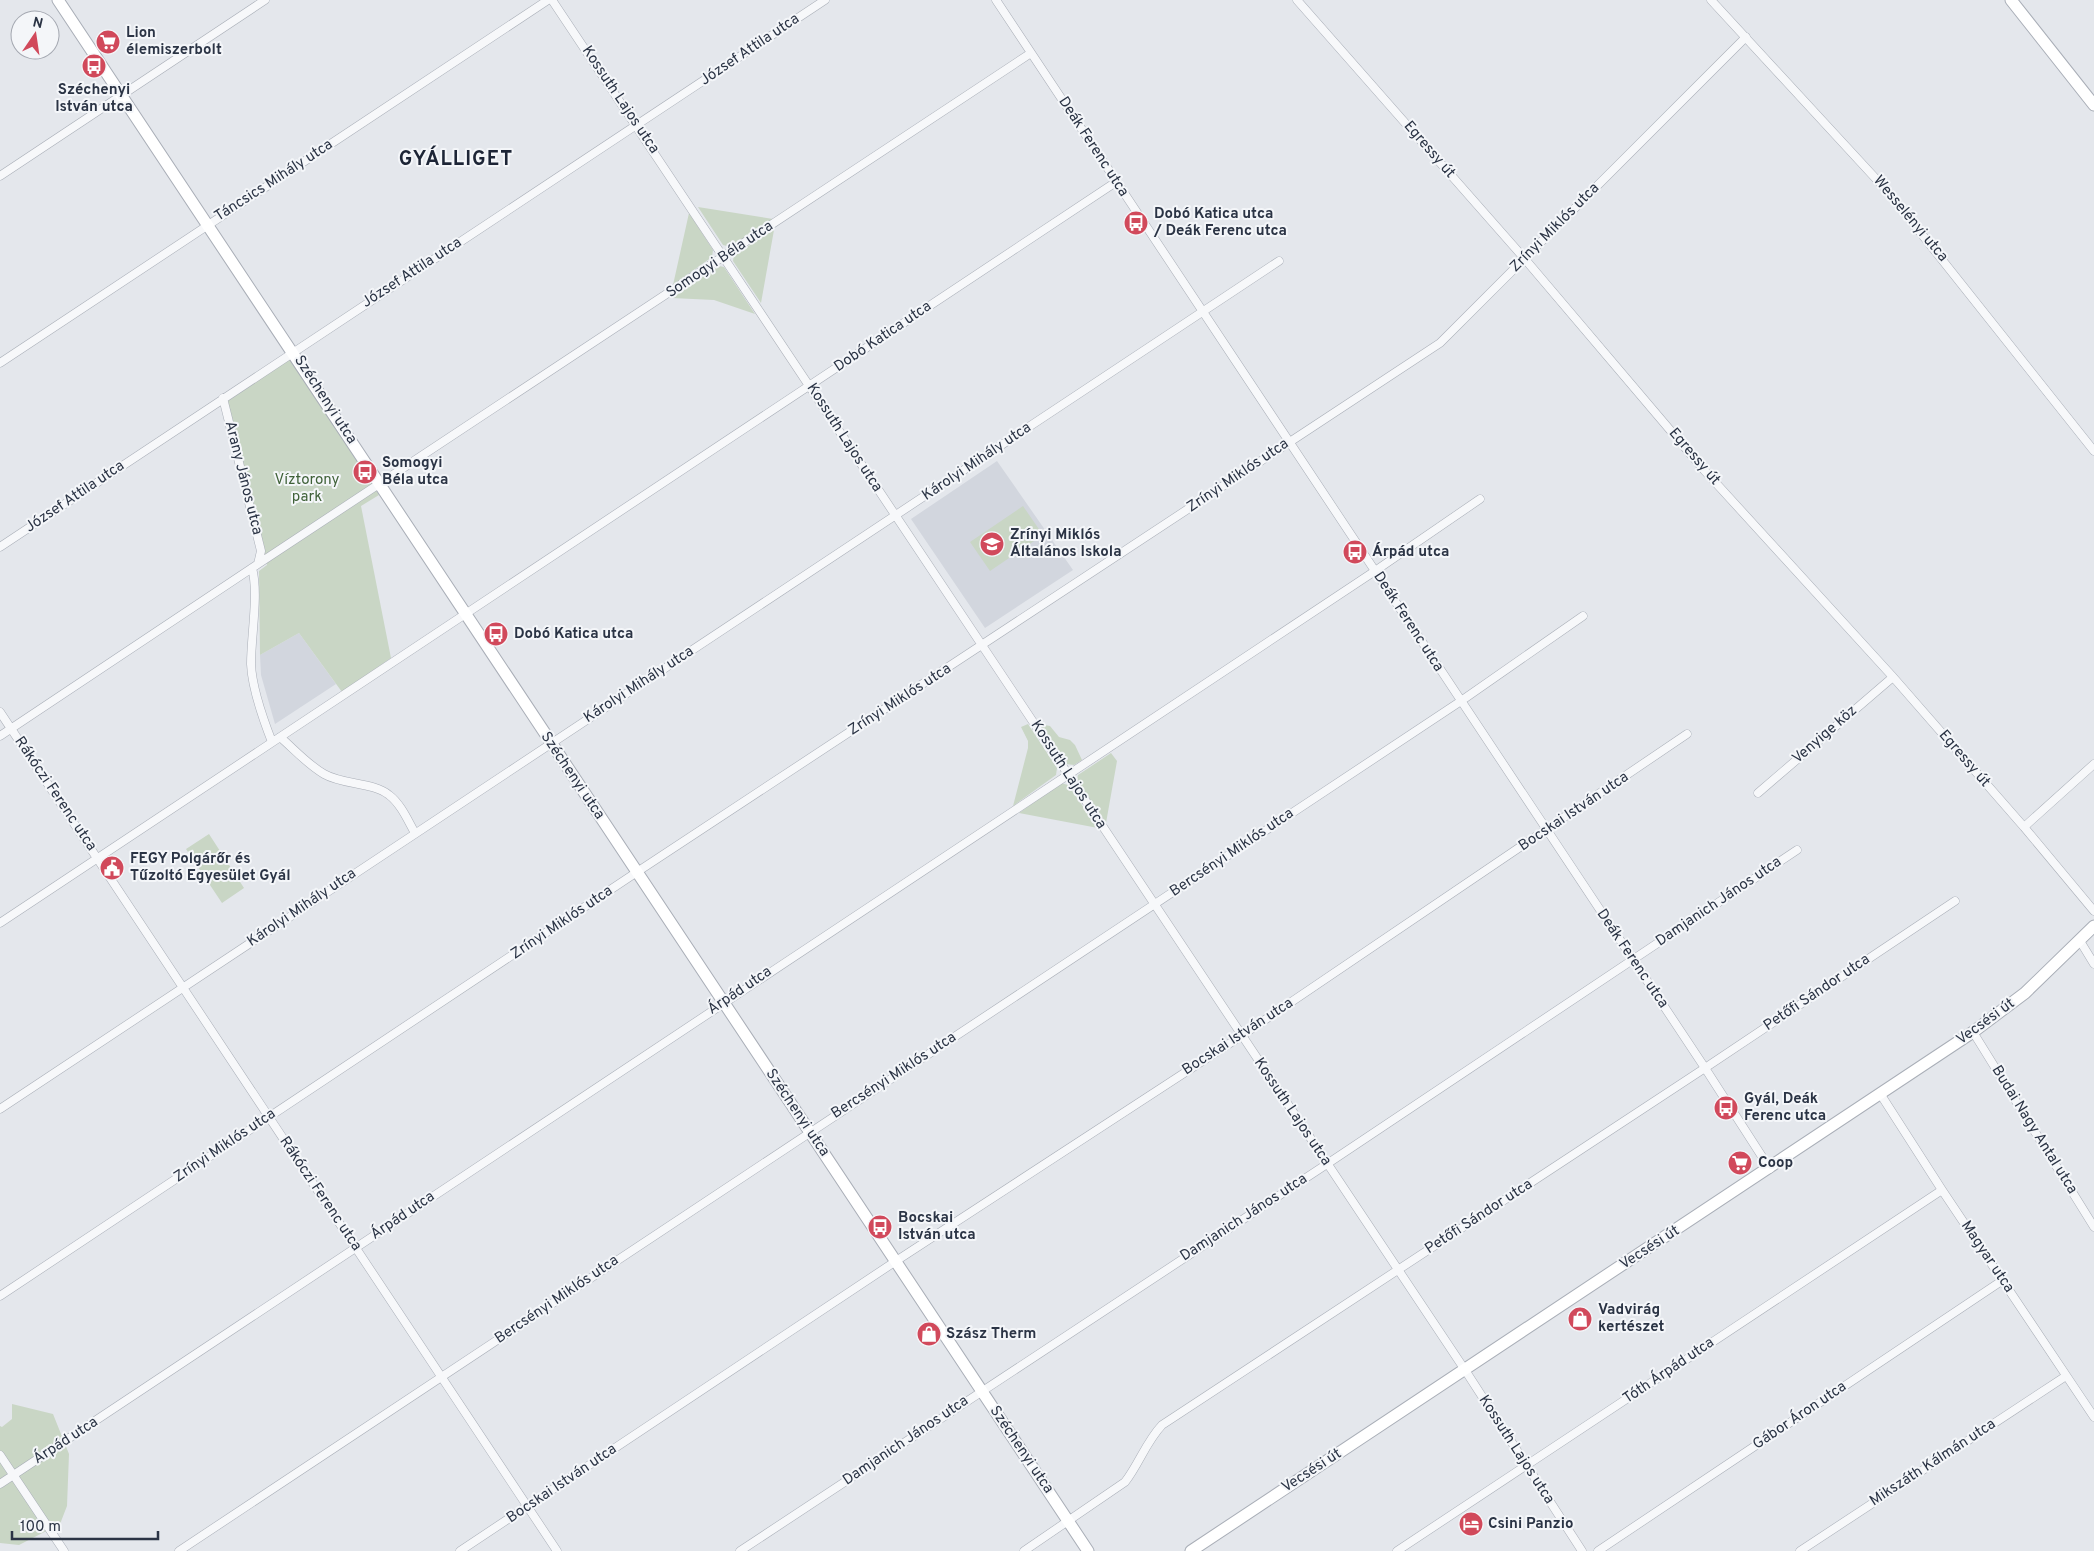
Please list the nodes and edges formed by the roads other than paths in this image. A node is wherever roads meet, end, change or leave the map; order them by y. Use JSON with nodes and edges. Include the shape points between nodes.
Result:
{"nodes":[{"id":1,"x":58,"y":0,"type":"edge"},
{"id":2,"x":266,"y":0,"type":"edge"},
{"id":3,"x":548,"y":0,"type":"edge"},
{"id":4,"x":552,"y":0,"type":"edge"},
{"id":5,"x":825,"y":0,"type":"edge"},
{"id":6,"x":996,"y":0,"type":"edge"},
{"id":7,"x":1297,"y":0,"type":"edge"},
{"id":8,"x":1711,"y":0,"type":"edge"},
{"id":9,"x":2011,"y":0,"type":"edge"},
{"id":10,"x":1746,"y":37,"type":"junction"},
{"id":11,"x":1031,"y":53,"type":"junction"},
{"id":12,"x":122,"y":95,"type":"junction"},
{"id":13,"x":2094,"y":105,"type":"edge"},
{"id":14,"x":637,"y":125,"type":"junction"},
{"id":15,"x":0,"y":176,"type":"edge"},
{"id":16,"x":1116,"y":182,"type":"junction"},
{"id":17,"x":208,"y":224,"type":"junction"},
{"id":18,"x":725,"y":257,"type":"junction"},
{"id":19,"x":1524,"y":258,"type":"junction"},
{"id":20,"x":1279,"y":261,"type":"dead end"},
{"id":21,"x":1203,"y":312,"type":"junction"},
{"id":22,"x":293,"y":352,"type":"junction"},
{"id":23,"x":0,"y":363,"type":"edge"},
{"id":24,"x":810,"y":386,"type":"junction"},
{"id":25,"x":223,"y":398,"type":"junction"},
{"id":26,"x":1289,"y":442,"type":"junction"},
{"id":27,"x":2094,"y":451,"type":"edge"},
{"id":28,"x":380,"y":485,"type":"junction"},
{"id":29,"x":1480,"y":499,"type":"dead end"},
{"id":30,"x":896,"y":516,"type":"junction"},
{"id":31,"x":0,"y":546,"type":"edge"},
{"id":32,"x":257,"y":564,"type":"junction"},
{"id":33,"x":1375,"y":571,"type":"junction"},
{"id":34,"x":464,"y":614,"type":"junction"},
{"id":35,"x":1583,"y":616,"type":"dead end"},
{"id":36,"x":983,"y":645,"type":"junction"},
{"id":37,"x":1893,"y":677,"type":"junction"},
{"id":38,"x":1461,"y":701,"type":"junction"},
{"id":39,"x":0,"y":712,"type":"edge"},
{"id":40,"x":11,"y":729,"type":"junction"},
{"id":41,"x":1687,"y":734,"type":"dead end"},
{"id":42,"x":0,"y":736,"type":"edge"},
{"id":43,"x":280,"y":737,"type":"junction"},
{"id":44,"x":272,"y":742,"type":"junction"},
{"id":45,"x":550,"y":744,"type":"junction"},
{"id":46,"x":2094,"y":764,"type":"edge"},
{"id":47,"x":1067,"y":775,"type":"junction"},
{"id":48,"x":1758,"y":793,"type":"dead end"},
{"id":49,"x":2024,"y":827,"type":"junction"},
{"id":50,"x":1547,"y":830,"type":"junction"},
{"id":51,"x":415,"y":833,"type":"junction"},
{"id":52,"x":1797,"y":850,"type":"dead end"},
{"id":53,"x":98,"y":859,"type":"junction"},
{"id":54,"x":637,"y":872,"type":"junction"},
{"id":55,"x":1955,"y":901,"type":"dead end"},
{"id":56,"x":1154,"y":905,"type":"junction"},
{"id":57,"x":2094,"y":911,"type":"edge"},
{"id":58,"x":0,"y":924,"type":"edge"},
{"id":59,"x":2094,"y":926,"type":"edge"},
{"id":60,"x":2080,"y":941,"type":"junction"},
{"id":61,"x":1633,"y":960,"type":"junction"},
{"id":62,"x":2094,"y":964,"type":"edge"},
{"id":63,"x":183,"y":988,"type":"junction"},
{"id":64,"x":723,"y":1002,"type":"junction"},
{"id":65,"x":1973,"y":1032,"type":"junction"},
{"id":66,"x":1241,"y":1036,"type":"junction"},
{"id":67,"x":1705,"y":1068,"type":"junction"},
{"id":68,"x":1881,"y":1095,"type":"junction"},
{"id":69,"x":0,"y":1109,"type":"edge"},
{"id":70,"x":269,"y":1117,"type":"junction"},
{"id":71,"x":810,"y":1132,"type":"junction"},
{"id":72,"x":1327,"y":1164,"type":"junction"},
{"id":73,"x":1770,"y":1169,"type":"junction"},
{"id":74,"x":1942,"y":1190,"type":"junction"},
{"id":75,"x":2094,"y":1227,"type":"edge"},
{"id":76,"x":356,"y":1247,"type":"junction"},
{"id":77,"x":896,"y":1261,"type":"junction"},
{"id":78,"x":1398,"y":1270,"type":"junction"},
{"id":79,"x":2003,"y":1280,"type":"junction"},
{"id":80,"x":0,"y":1296,"type":"edge"},
{"id":81,"x":1465,"y":1370,"type":"junction"},
{"id":82,"x":442,"y":1376,"type":"junction"},
{"id":83,"x":2066,"y":1376,"type":"junction"},
{"id":84,"x":982,"y":1391,"type":"junction"},
{"id":85,"x":2094,"y":1417,"type":"edge"},
{"id":86,"x":0,"y":1455,"type":"edge"},
{"id":87,"x":1526,"y":1466,"type":"junction"},
{"id":88,"x":14,"y":1475,"type":"junction"},
{"id":89,"x":0,"y":1484,"type":"edge"},
{"id":90,"x":528,"y":1506,"type":"junction"},
{"id":91,"x":1069,"y":1521,"type":"junction"},
{"id":92,"x":64,"y":1551,"type":"edge"},
{"id":93,"x":179,"y":1551,"type":"edge"},
{"id":94,"x":460,"y":1551,"type":"edge"},
{"id":95,"x":557,"y":1551,"type":"edge"},
{"id":96,"x":740,"y":1551,"type":"edge"},
{"id":97,"x":1024,"y":1551,"type":"edge"},
{"id":98,"x":1088,"y":1551,"type":"edge"},
{"id":99,"x":1191,"y":1551,"type":"edge"},
{"id":100,"x":1397,"y":1551,"type":"edge"},
{"id":101,"x":1582,"y":1551,"type":"edge"},
{"id":102,"x":1598,"y":1551,"type":"edge"},
{"id":103,"x":1800,"y":1551,"type":"edge"}],
"edges":[{"from":1,"to":12,"type":"street","name":"Széchenyi utca"},
{"from":2,"to":12,"type":"street"},
{"from":3,"to":17,"type":"street","name":"Táncsics Mihály utca"},
{"from":4,"to":14,"type":"street","name":"Kossuth Lajos utca"},
{"from":5,"to":14,"type":"street","name":"József Attila utca"},
{"from":6,"to":11,"type":"street","name":"Deák Ferenc utca"},
{"from":7,"to":19,"type":"street","name":"Egressy út"},
{"from":8,"to":10,"type":"street","name":"Wesselényi utca"},
{"from":9,"to":13,"type":"street"},
{"from":10,"to":19,"type":"street","name":"Zrínyi Miklós utca"},
{"from":10,"to":27,"type":"street","name":"Wesselényi utca","via":[[1889,193]]},
{"from":11,"to":16,"type":"street","name":"Deák Ferenc utca"},
{"from":11,"to":18,"type":"street","name":"Somogyi Béla utca"},
{"from":12,"to":15,"type":"street"},
{"from":12,"to":17,"type":"street","name":"Széchenyi utca"},
{"from":14,"to":18,"type":"street","name":"Kossuth Lajos utca"},
{"from":14,"to":22,"type":"street","name":"József Attila utca"},
{"from":16,"to":21,"type":"street","name":"Deák Ferenc utca"},
{"from":16,"to":24,"type":"street","name":"Dobó Katica utca"},
{"from":17,"to":22,"type":"street","name":"Széchenyi utca"},
{"from":17,"to":23,"type":"street","name":"Táncsics Mihály utca"},
{"from":18,"to":24,"type":"street","name":"Kossuth Lajos utca"},
{"from":18,"to":28,"type":"street","name":"Somogyi Béla utca"},
{"from":19,"to":26,"type":"street","name":"Zrínyi Miklós utca","via":[[1440,343]]},
{"from":19,"to":37,"type":"street","name":"Egressy út","via":[[1704,470]]},
{"from":20,"to":21,"type":"street","name":"Károlyi Mihály utca"},
{"from":21,"to":26,"type":"street","name":"Deák Ferenc utca"},
{"from":21,"to":30,"type":"street","name":"Károlyi Mihály utca"},
{"from":22,"to":25,"type":"street","name":"József Attila utca"},
{"from":22,"to":28,"type":"street","name":"Széchenyi utca"},
{"from":24,"to":30,"type":"street","name":"Kossuth Lajos utca"},
{"from":24,"to":34,"type":"street","name":"Dobó Katica utca"},
{"from":25,"to":31,"type":"street","name":"József Attila utca"},
{"from":25,"to":32,"type":"street","name":"Arany János utca","via":[[261,552]]},
{"from":26,"to":33,"type":"street","name":"Deák Ferenc utca"},
{"from":26,"to":36,"type":"street","name":"Zrínyi Miklós utca"},
{"from":28,"to":32,"type":"street","name":"Somogyi Béla utca"},
{"from":28,"to":34,"type":"street","name":"Széchenyi utca"},
{"from":29,"to":33,"type":"street","name":"Árpád utca"},
{"from":30,"to":36,"type":"street","name":"Kossuth Lajos utca"},
{"from":30,"to":45,"type":"street","name":"Károlyi Mihály utca"},
{"from":32,"to":40,"type":"street","name":"Somogyi Béla utca"},
{"from":32,"to":44,"type":"street","name":"Arany János utca","via":[[251,667],[262,716]]},
{"from":33,"to":38,"type":"street","name":"Deák Ferenc utca"},
{"from":33,"to":47,"type":"street","name":"Árpád utca"},
{"from":34,"to":43,"type":"street","name":"Dobó Katica utca"},
{"from":34,"to":45,"type":"street","name":"Széchenyi utca"},
{"from":35,"to":38,"type":"street","name":"Bercsényi Miklós utca"},
{"from":36,"to":47,"type":"street","name":"Kossuth Lajos utca"},
{"from":36,"to":54,"type":"street","name":"Zrínyi Miklós utca"},
{"from":37,"to":48,"type":"street","name":"Venyige köz"},
{"from":37,"to":49,"type":"street","name":"Egressy út"},
{"from":38,"to":50,"type":"street","name":"Deák Ferenc utca"},
{"from":38,"to":56,"type":"street","name":"Bercsényi Miklós utca"},
{"from":39,"to":40,"type":"street","name":"Rákóczi Ferenc utca"},
{"from":40,"to":42,"type":"street","name":"Somogyi Béla utca"},
{"from":40,"to":53,"type":"street","name":"Rákóczi Ferenc utca"},
{"from":41,"to":50,"type":"street","name":"Bocskai István utca"},
{"from":43,"to":44,"type":"street","name":"Dobó Katica utca"},
{"from":43,"to":51,"type":"street","via":[[324,774],[342,782],[376,788],[389,795]]},
{"from":44,"to":53,"type":"street","name":"Dobó Katica utca"},
{"from":45,"to":51,"type":"street","name":"Károlyi Mihály utca"},
{"from":45,"to":54,"type":"street","name":"Széchenyi utca"},
{"from":46,"to":49,"type":"street"},
{"from":47,"to":56,"type":"street","name":"Kossuth Lajos utca"},
{"from":47,"to":64,"type":"street","name":"Árpád utca"},
{"from":49,"to":57,"type":"street","name":"Egressy út"},
{"from":50,"to":61,"type":"street","name":"Deák Ferenc utca"},
{"from":50,"to":66,"type":"street","name":"Bocskai István utca"},
{"from":51,"to":63,"type":"street","name":"Károlyi Mihály utca"},
{"from":52,"to":61,"type":"street","name":"Damjanich János utca"},
{"from":53,"to":58,"type":"street","name":"Dobó Katica utca"},
{"from":53,"to":63,"type":"street","name":"Rákóczi Ferenc utca"},
{"from":54,"to":64,"type":"street","name":"Széchenyi utca"},
{"from":54,"to":70,"type":"street","name":"Zrínyi Miklós utca"},
{"from":55,"to":67,"type":"street","name":"Petőfi Sándor utca"},
{"from":56,"to":66,"type":"street","name":"Kossuth Lajos utca"},
{"from":56,"to":71,"type":"street","name":"Bercsényi Miklós utca"},
{"from":59,"to":60,"type":"street","name":"Vecsési út"},
{"from":60,"to":62,"type":"street"},
{"from":60,"to":65,"type":"street","name":"Vecsési út","via":[[2025,993]]},
{"from":61,"to":67,"type":"street","name":"Deák Ferenc utca"},
{"from":61,"to":72,"type":"street","name":"Damjanich János utca"},
{"from":63,"to":69,"type":"street","name":"Károlyi Mihály utca"},
{"from":63,"to":70,"type":"street","name":"Rákóczi Ferenc utca"},
{"from":64,"to":71,"type":"street","name":"Széchenyi utca"},
{"from":64,"to":76,"type":"street","name":"Árpád utca"},
{"from":65,"to":68,"type":"street","name":"Vecsési út"},
{"from":65,"to":75,"type":"street","name":"Budai Nagy Antal utca"},
{"from":66,"to":72,"type":"street","name":"Kossuth Lajos utca"},
{"from":66,"to":77,"type":"street","name":"Bocskai István utca"},
{"from":67,"to":73,"type":"street","name":"Deák Ferenc utca"},
{"from":67,"to":78,"type":"street","name":"Petőfi Sándor utca"},
{"from":68,"to":73,"type":"street","name":"Vecsési út"},
{"from":68,"to":74,"type":"street","name":"Magyar utca"},
{"from":70,"to":76,"type":"street","name":"Rákóczi Ferenc utca"},
{"from":70,"to":80,"type":"street","name":"Zrínyi Miklós utca"},
{"from":71,"to":77,"type":"street","name":"Széchenyi utca"},
{"from":71,"to":82,"type":"street","name":"Bercsényi Miklós utca"},
{"from":72,"to":78,"type":"street","name":"Kossuth Lajos utca"},
{"from":72,"to":84,"type":"street","name":"Damjanich János utca"},
{"from":73,"to":81,"type":"street","name":"Vecsési út"},
{"from":74,"to":79,"type":"street","name":"Magyar utca"},
{"from":74,"to":87,"type":"street","name":"Tóth Árpád utca"},
{"from":76,"to":82,"type":"street","name":"Rákóczi Ferenc utca"},
{"from":76,"to":88,"type":"street","name":"Árpád utca"},
{"from":77,"to":84,"type":"street","name":"Széchenyi utca"},
{"from":77,"to":90,"type":"street","name":"Bocskai István utca"},
{"from":78,"to":81,"type":"street","name":"Kossuth Lajos utca"},
{"from":78,"to":91,"type":"street","name":"Petőfi Sándor utca","via":[[1162,1425],[1125,1482]]},
{"from":79,"to":83,"type":"street","name":"Magyar utca"},
{"from":79,"to":102,"type":"street","name":"Gábor Áron utca"},
{"from":81,"to":87,"type":"street","name":"Kossuth Lajos utca"},
{"from":81,"to":99,"type":"street","name":"Vecsési út"},
{"from":82,"to":90,"type":"street","name":"Rákóczi Ferenc utca"},
{"from":82,"to":93,"type":"street","name":"Bercsényi Miklós utca"},
{"from":83,"to":85,"type":"street","name":"Magyar utca"},
{"from":83,"to":103,"type":"street","name":"Mikszáth Kálmán utca"},
{"from":84,"to":91,"type":"street","name":"Széchenyi utca"},
{"from":84,"to":96,"type":"street","name":"Damjanich János utca"},
{"from":86,"to":88,"type":"street"},
{"from":87,"to":100,"type":"street","name":"Tóth Árpád utca"},
{"from":87,"to":101,"type":"street","name":"Kossuth Lajos utca"},
{"from":88,"to":89,"type":"street","name":"Árpád utca"},
{"from":88,"to":92,"type":"street"},
{"from":90,"to":94,"type":"street","name":"Bocskai István utca"},
{"from":90,"to":95,"type":"street","name":"Rákóczi Ferenc utca"},
{"from":91,"to":97,"type":"street","name":"Petőfi Sándor utca"},
{"from":91,"to":98,"type":"street","name":"Széchenyi utca"}]}
